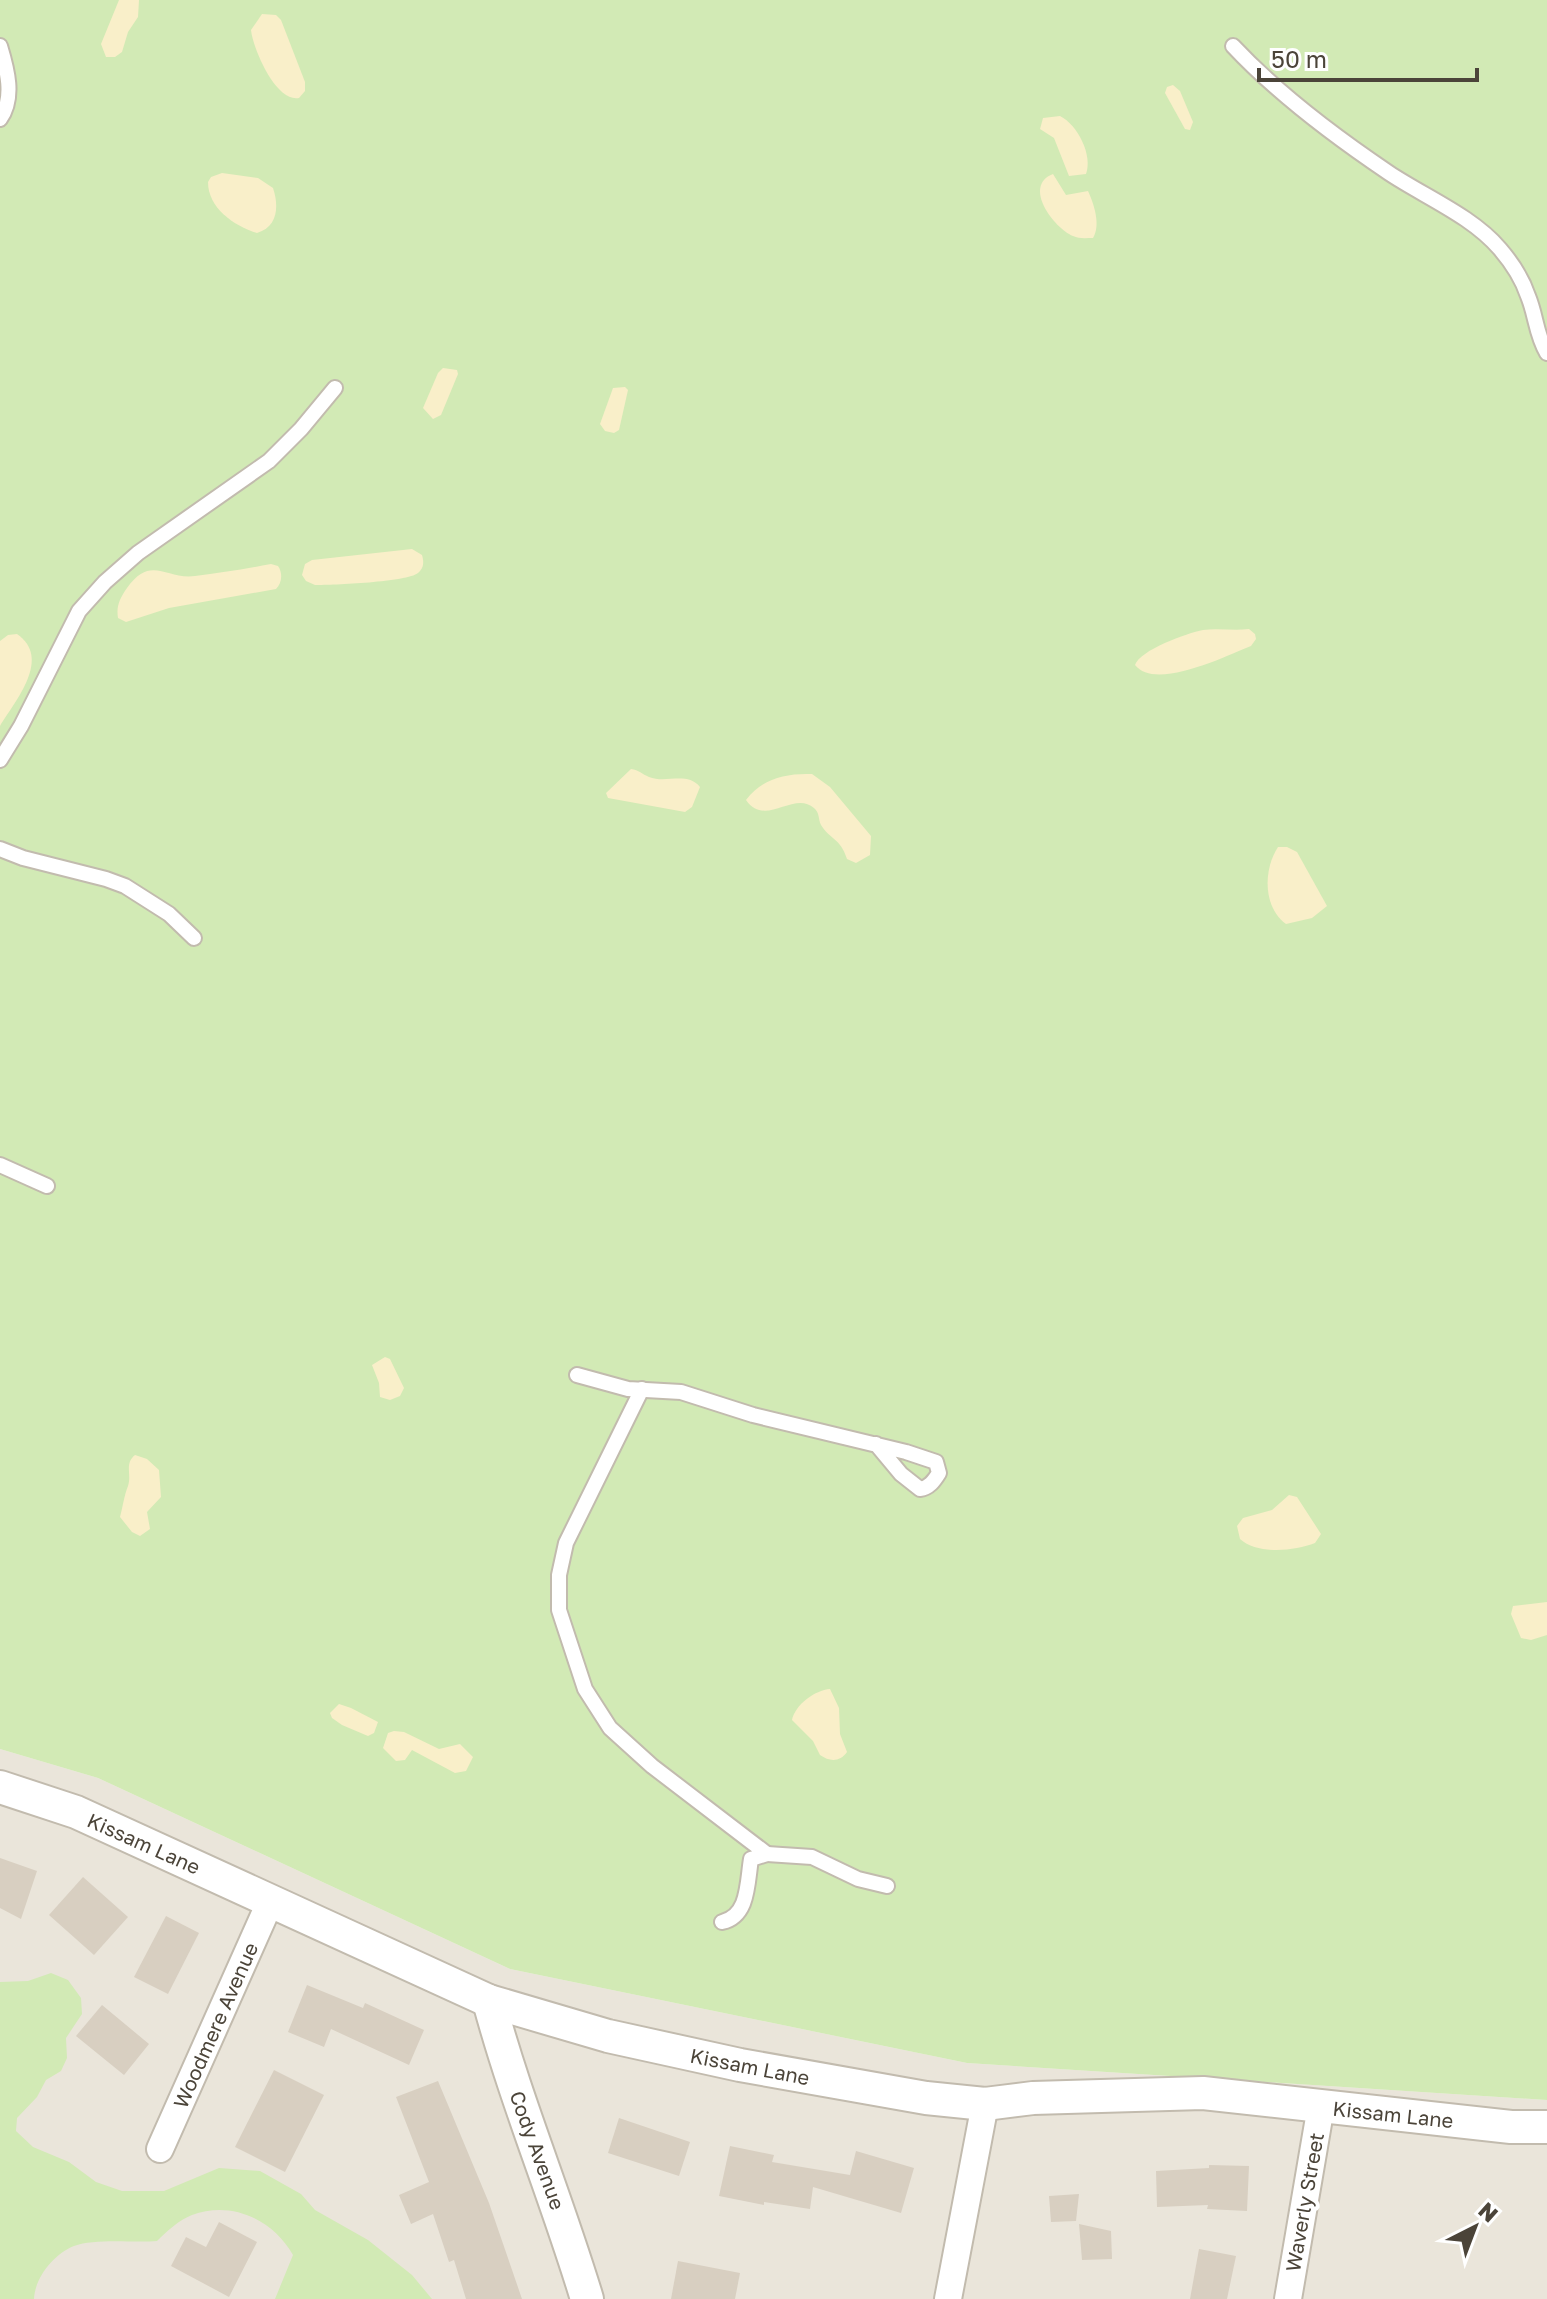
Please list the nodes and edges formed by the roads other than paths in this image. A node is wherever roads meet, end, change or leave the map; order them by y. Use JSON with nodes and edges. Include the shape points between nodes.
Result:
{"nodes":[{"id":1,"x":0,"y":46,"type":"edge"},
{"id":2,"x":1233,"y":46,"type":"dead end"},
{"id":3,"x":0,"y":119,"type":"edge"},
{"id":4,"x":1547,"y":353,"type":"edge"},
{"id":5,"x":335,"y":388,"type":"dead end"},
{"id":6,"x":0,"y":760,"type":"edge"},
{"id":7,"x":0,"y":849,"type":"edge"},
{"id":8,"x":194,"y":938,"type":"dead end"},
{"id":9,"x":0,"y":1165,"type":"edge"},
{"id":10,"x":47,"y":1186,"type":"dead end"},
{"id":11,"x":577,"y":1375,"type":"dead end"},
{"id":12,"x":642,"y":1389,"type":"junction"},
{"id":13,"x":876,"y":1444,"type":"dead end"},
{"id":14,"x":0,"y":1787,"type":"edge"},
{"id":15,"x":767,"y":1854,"type":"junction"},
{"id":16,"x":887,"y":1886,"type":"dead end"},
{"id":17,"x":271,"y":1900,"type":"junction"},
{"id":18,"x":722,"y":1922,"type":"dead end"},
{"id":19,"x":489,"y":2001,"type":"junction"},
{"id":20,"x":985,"y":2104,"type":"junction"},
{"id":21,"x":1321,"y":2106,"type":"junction"},
{"id":22,"x":1547,"y":2127,"type":"edge"},
{"id":23,"x":160,"y":2149,"type":"dead end"},
{"id":24,"x":587,"y":2299,"type":"edge"},
{"id":25,"x":948,"y":2299,"type":"edge"},
{"id":26,"x":1288,"y":2299,"type":"edge"}],
"edges":[{"from":1,"to":3,"type":"lane","via":[[9,89]]},
{"from":2,"to":4,"type":"lane","via":[[1282,94],[1499,247],[1529,297]]},
{"from":5,"to":6,"type":"lane","via":[[269,461],[138,553],[88,601],[65,634]]},
{"from":7,"to":8,"type":"lane","via":[[125,886],[169,914]]},
{"from":9,"to":10,"type":"lane"},
{"from":11,"to":12,"type":"lane"},
{"from":12,"to":13,"type":"lane","via":[[681,1392]]},
{"from":12,"to":15,"type":"lane","via":[[566,1543],[559,1610],[585,1689],[610,1728]]},
{"from":14,"to":17,"type":"street","name":"Kissam Lane","via":[[76,1812]]},
{"from":15,"to":16,"type":"lane","via":[[812,1857]]},
{"from":15,"to":18,"type":"lane","via":[[751,1859],[740,1913]]},
{"from":17,"to":19,"type":"street","name":"Kissam Lane"},
{"from":17,"to":23,"type":"street","name":"Woodmere Avenue"},
{"from":19,"to":20,"type":"street","name":"Kissam Lane","via":[[608,2036],[740,2065]]},
{"from":19,"to":24,"type":"street","name":"Cody Avenue"},
{"from":20,"to":21,"type":"street","name":"Kissam Lane","via":[[1203,2093]]},
{"from":20,"to":25,"type":"street"},
{"from":21,"to":22,"type":"street","name":"Kissam Lane"},
{"from":21,"to":26,"type":"street","name":"Waverly Street"}]}
